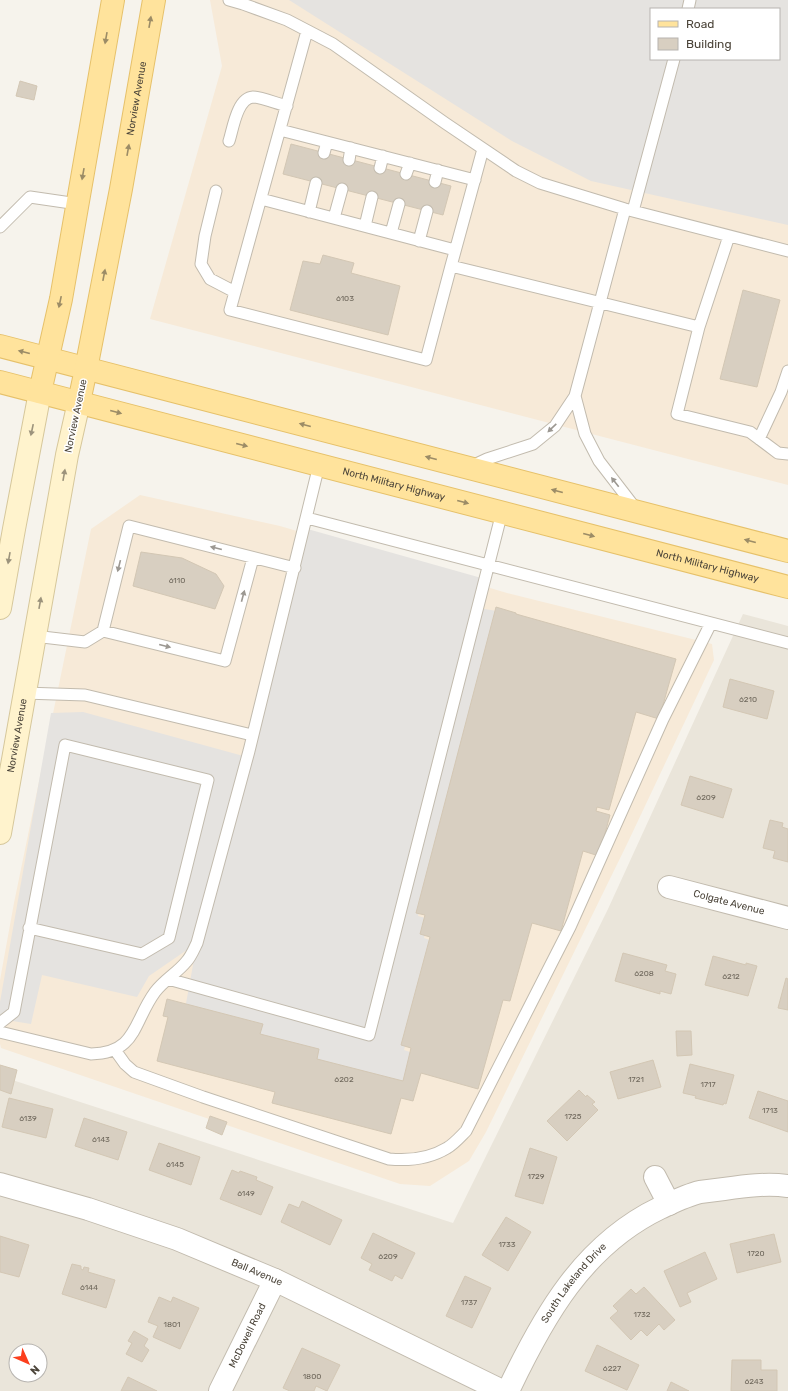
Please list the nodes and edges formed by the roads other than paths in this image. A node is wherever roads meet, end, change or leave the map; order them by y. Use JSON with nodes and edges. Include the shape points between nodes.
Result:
{"nodes":[{"id":1,"x":113,"y":0,"type":"edge"},
{"id":2,"x":154,"y":0,"type":"edge"},
{"id":3,"x":229,"y":0,"type":"edge"},
{"id":4,"x":307,"y":31,"type":"junction"},
{"id":5,"x":674,"y":60,"type":"edge"},
{"id":6,"x":287,"y":106,"type":"junction"},
{"id":7,"x":280,"y":130,"type":"junction"},
{"id":8,"x":230,"y":141,"type":"dead end"},
{"id":9,"x":327,"y":142,"type":"junction"},
{"id":10,"x":351,"y":148,"type":"junction"},
{"id":11,"x":483,"y":149,"type":"junction"},
{"id":12,"x":324,"y":153,"type":"dead end"},
{"id":13,"x":383,"y":156,"type":"junction"},
{"id":14,"x":349,"y":160,"type":"dead end"},
{"id":15,"x":410,"y":163,"type":"junction"},
{"id":16,"x":380,"y":168,"type":"dead end"},
{"id":17,"x":438,"y":170,"type":"junction"},
{"id":18,"x":406,"y":174,"type":"dead end"},
{"id":19,"x":475,"y":180,"type":"junction"},
{"id":20,"x":435,"y":182,"type":"dead end"},
{"id":21,"x":316,"y":183,"type":"dead end"},
{"id":22,"x":342,"y":189,"type":"dead end"},
{"id":23,"x":216,"y":191,"type":"dead end"},
{"id":24,"x":372,"y":197,"type":"dead end"},
{"id":25,"x":261,"y":199,"type":"junction"},
{"id":26,"x":78,"y":204,"type":"junction"},
{"id":27,"x":399,"y":204,"type":"dead end"},
{"id":28,"x":629,"y":210,"type":"junction"},
{"id":29,"x":427,"y":211,"type":"dead end"},
{"id":30,"x":309,"y":212,"type":"junction"},
{"id":31,"x":334,"y":218,"type":"junction"},
{"id":32,"x":365,"y":226,"type":"junction"},
{"id":33,"x":0,"y":227,"type":"edge"},
{"id":34,"x":391,"y":233,"type":"junction"},
{"id":35,"x":729,"y":236,"type":"junction"},
{"id":36,"x":420,"y":241,"type":"junction"},
{"id":37,"x":455,"y":250,"type":"junction"},
{"id":38,"x":788,"y":251,"type":"edge"},
{"id":39,"x":451,"y":266,"type":"junction"},
{"id":40,"x":235,"y":292,"type":"junction"},
{"id":41,"x":600,"y":302,"type":"junction"},
{"id":42,"x":699,"y":327,"type":"junction"},
{"id":43,"x":0,"y":346,"type":"edge"},
{"id":44,"x":48,"y":358,"type":"junction"},
{"id":45,"x":86,"y":369,"type":"junction"},
{"id":46,"x":788,"y":371,"type":"edge"},
{"id":47,"x":0,"y":382,"type":"edge"},
{"id":48,"x":40,"y":392,"type":"junction"},
{"id":49,"x":574,"y":396,"type":"junction"},
{"id":50,"x":79,"y":402,"type":"junction"},
{"id":51,"x":760,"y":439,"type":"junction"},
{"id":52,"x":788,"y":454,"type":"edge"},
{"id":53,"x":319,"y":465,"type":"junction"},
{"id":54,"x":468,"y":468,"type":"junction"},
{"id":55,"x":502,"y":512,"type":"junction"},
{"id":56,"x":639,"y":512,"type":"junction"},
{"id":57,"x":307,"y":518,"type":"junction"},
{"id":58,"x":788,"y":551,"type":"edge"},
{"id":59,"x":253,"y":558,"type":"junction"},
{"id":60,"x":489,"y":565,"type":"junction"},
{"id":61,"x":294,"y":568,"type":"junction"},
{"id":62,"x":788,"y":587,"type":"edge"},
{"id":63,"x":0,"y":608,"type":"edge"},
{"id":64,"x":711,"y":623,"type":"junction"},
{"id":65,"x":103,"y":631,"type":"junction"},
{"id":66,"x":34,"y":636,"type":"junction"},
{"id":67,"x":788,"y":643,"type":"edge"},
{"id":68,"x":24,"y":693,"type":"junction"},
{"id":69,"x":252,"y":735,"type":"junction"},
{"id":70,"x":0,"y":833,"type":"edge"},
{"id":71,"x":669,"y":887,"type":"dead end"},
{"id":72,"x":788,"y":918,"type":"edge"},
{"id":73,"x":29,"y":928,"type":"junction"},
{"id":74,"x":168,"y":979,"type":"junction"},
{"id":75,"x":0,"y":1022,"type":"edge"},
{"id":76,"x":0,"y":1032,"type":"edge"},
{"id":77,"x":115,"y":1050,"type":"junction"},
{"id":78,"x":656,"y":1177,"type":"dead end"},
{"id":79,"x":0,"y":1184,"type":"edge"},
{"id":80,"x":788,"y":1186,"type":"edge"},
{"id":81,"x":669,"y":1204,"type":"junction"},
{"id":82,"x":275,"y":1280,"type":"junction"},
{"id":83,"x":220,"y":1391,"type":"edge"},
{"id":84,"x":502,"y":1391,"type":"edge"},
{"id":85,"x":508,"y":1391,"type":"edge"}],
"edges":[{"from":1,"to":26,"type":"main road","one_way":true},
{"from":45,"to":2,"type":"main road","name":"Norview Avenue","one_way":true},
{"from":3,"to":4,"type":"lane","via":[[287,20]]},
{"from":4,"to":6,"type":"lane"},
{"from":4,"to":11,"type":"lane","via":[[333,44]]},
{"from":5,"to":28,"type":"lane"},
{"from":6,"to":7,"type":"lane"},
{"from":6,"to":8,"type":"lane","via":[[252,97],[243,102],[238,110]]},
{"from":7,"to":9,"type":"lane"},
{"from":7,"to":25,"type":"lane"},
{"from":9,"to":10,"type":"lane"},
{"from":9,"to":12,"type":"lane"},
{"from":10,"to":13,"type":"lane"},
{"from":10,"to":14,"type":"lane"},
{"from":11,"to":19,"type":"lane"},
{"from":11,"to":28,"type":"lane","via":[[540,183]]},
{"from":13,"to":15,"type":"lane"},
{"from":13,"to":16,"type":"lane"},
{"from":15,"to":17,"type":"lane"},
{"from":15,"to":18,"type":"lane"},
{"from":17,"to":19,"type":"lane"},
{"from":17,"to":20,"type":"lane"},
{"from":19,"to":37,"type":"lane"},
{"from":21,"to":30,"type":"lane"},
{"from":22,"to":31,"type":"lane"},
{"from":23,"to":40,"type":"lane","via":[[201,264],[210,279]]},
{"from":24,"to":32,"type":"lane"},
{"from":25,"to":30,"type":"lane"},
{"from":25,"to":40,"type":"lane"},
{"from":26,"to":33,"type":"lane","via":[[30,197]]},
{"from":26,"to":44,"type":"main road","one_way":true},
{"from":27,"to":34,"type":"lane"},
{"from":28,"to":35,"type":"lane"},
{"from":28,"to":41,"type":"lane"},
{"from":29,"to":36,"type":"lane"},
{"from":30,"to":31,"type":"lane"},
{"from":31,"to":32,"type":"lane"},
{"from":32,"to":34,"type":"lane"},
{"from":34,"to":36,"type":"lane"},
{"from":35,"to":38,"type":"lane"},
{"from":35,"to":42,"type":"lane"},
{"from":36,"to":37,"type":"lane"},
{"from":37,"to":39,"type":"lane"},
{"from":39,"to":40,"type":"lane","via":[[426,360],[230,310]]},
{"from":39,"to":41,"type":"lane"},
{"from":41,"to":42,"type":"lane"},
{"from":41,"to":49,"type":"lane"},
{"from":42,"to":51,"type":"lane","via":[[677,414],[750,432]]},
{"from":44,"to":43,"type":"main road","one_way":true},
{"from":44,"to":45,"type":"main road"},
{"from":44,"to":48,"type":"main road"},
{"from":45,"to":50,"type":"main road","name":"Norview Avenue"},
{"from":54,"to":45,"type":"main road","one_way":true},
{"from":46,"to":51,"type":"lane"},
{"from":47,"to":48,"type":"main road","name":"North Military Highway"},
{"from":48,"to":50,"type":"main road","name":"North Military Highway"},
{"from":48,"to":63,"type":"main road","one_way":true},
{"from":49,"to":54,"type":"lane","one_way":true,"via":[[555,426],[533,444]]},
{"from":56,"to":49,"type":"lane","one_way":true,"via":[[598,461],[585,434]]},
{"from":50,"to":53,"type":"main road","name":"North Military Highway","one_way":true},
{"from":66,"to":50,"type":"main road","name":"Norview Avenue","one_way":true},
{"from":51,"to":52,"type":"lane","via":[[778,453]]},
{"from":53,"to":55,"type":"main road","name":"North Military Highway","one_way":true},
{"from":53,"to":57,"type":"lane"},
{"from":56,"to":54,"type":"main road","one_way":true},
{"from":55,"to":60,"type":"lane"},
{"from":55,"to":62,"type":"main road","name":"North Military Highway","one_way":true},
{"from":58,"to":56,"type":"main road","one_way":true},
{"from":57,"to":60,"type":"lane"},
{"from":57,"to":61,"type":"lane"},
{"from":59,"to":61,"type":"lane"},
{"from":65,"to":59,"type":"lane","one_way":true,"via":[[225,661]]},
{"from":59,"to":65,"type":"lane","one_way":true,"via":[[129,526]]},
{"from":60,"to":64,"type":"lane"},
{"from":60,"to":74,"type":"lane","via":[[369,1035]]},
{"from":61,"to":69,"type":"lane"},
{"from":64,"to":67,"type":"lane"},
{"from":64,"to":77,"type":"lane","via":[[664,719],[570,927],[466,1131],[448,1148],[409,1161],[389,1159],[134,1072]]},
{"from":65,"to":66,"type":"lane","via":[[85,642]]},
{"from":66,"to":68,"type":"main road","name":"Norview Avenue"},
{"from":68,"to":69,"type":"lane","via":[[86,695]]},
{"from":68,"to":70,"type":"main road","name":"Norview Avenue"},
{"from":69,"to":74,"type":"lane","via":[[197,943],[187,961]]},
{"from":71,"to":72,"type":"street","name":"Colgate Avenue"},
{"from":73,"to":73,"type":"lane","via":[[65,745],[208,780],[169,938],[142,954]]},
{"from":73,"to":75,"type":"lane","via":[[14,1012]]},
{"from":74,"to":77,"type":"lane","via":[[156,991],[143,1011],[135,1031]]},
{"from":76,"to":77,"type":"lane","via":[[91,1054]]},
{"from":78,"to":81,"type":"street"},
{"from":79,"to":82,"type":"street","name":"Ball Avenue","via":[[88,1209],[177,1239]]},
{"from":80,"to":81,"type":"street","name":"South Lakeland Drive","via":[[727,1188],[699,1193]]},
{"from":81,"to":85,"type":"street","name":"South Lakeland Drive","via":[[647,1214],[617,1234],[572,1279],[526,1354]]},
{"from":82,"to":83,"type":"street","name":"McDowell Road"},
{"from":82,"to":84,"type":"street","name":"Ball Avenue"}]}
